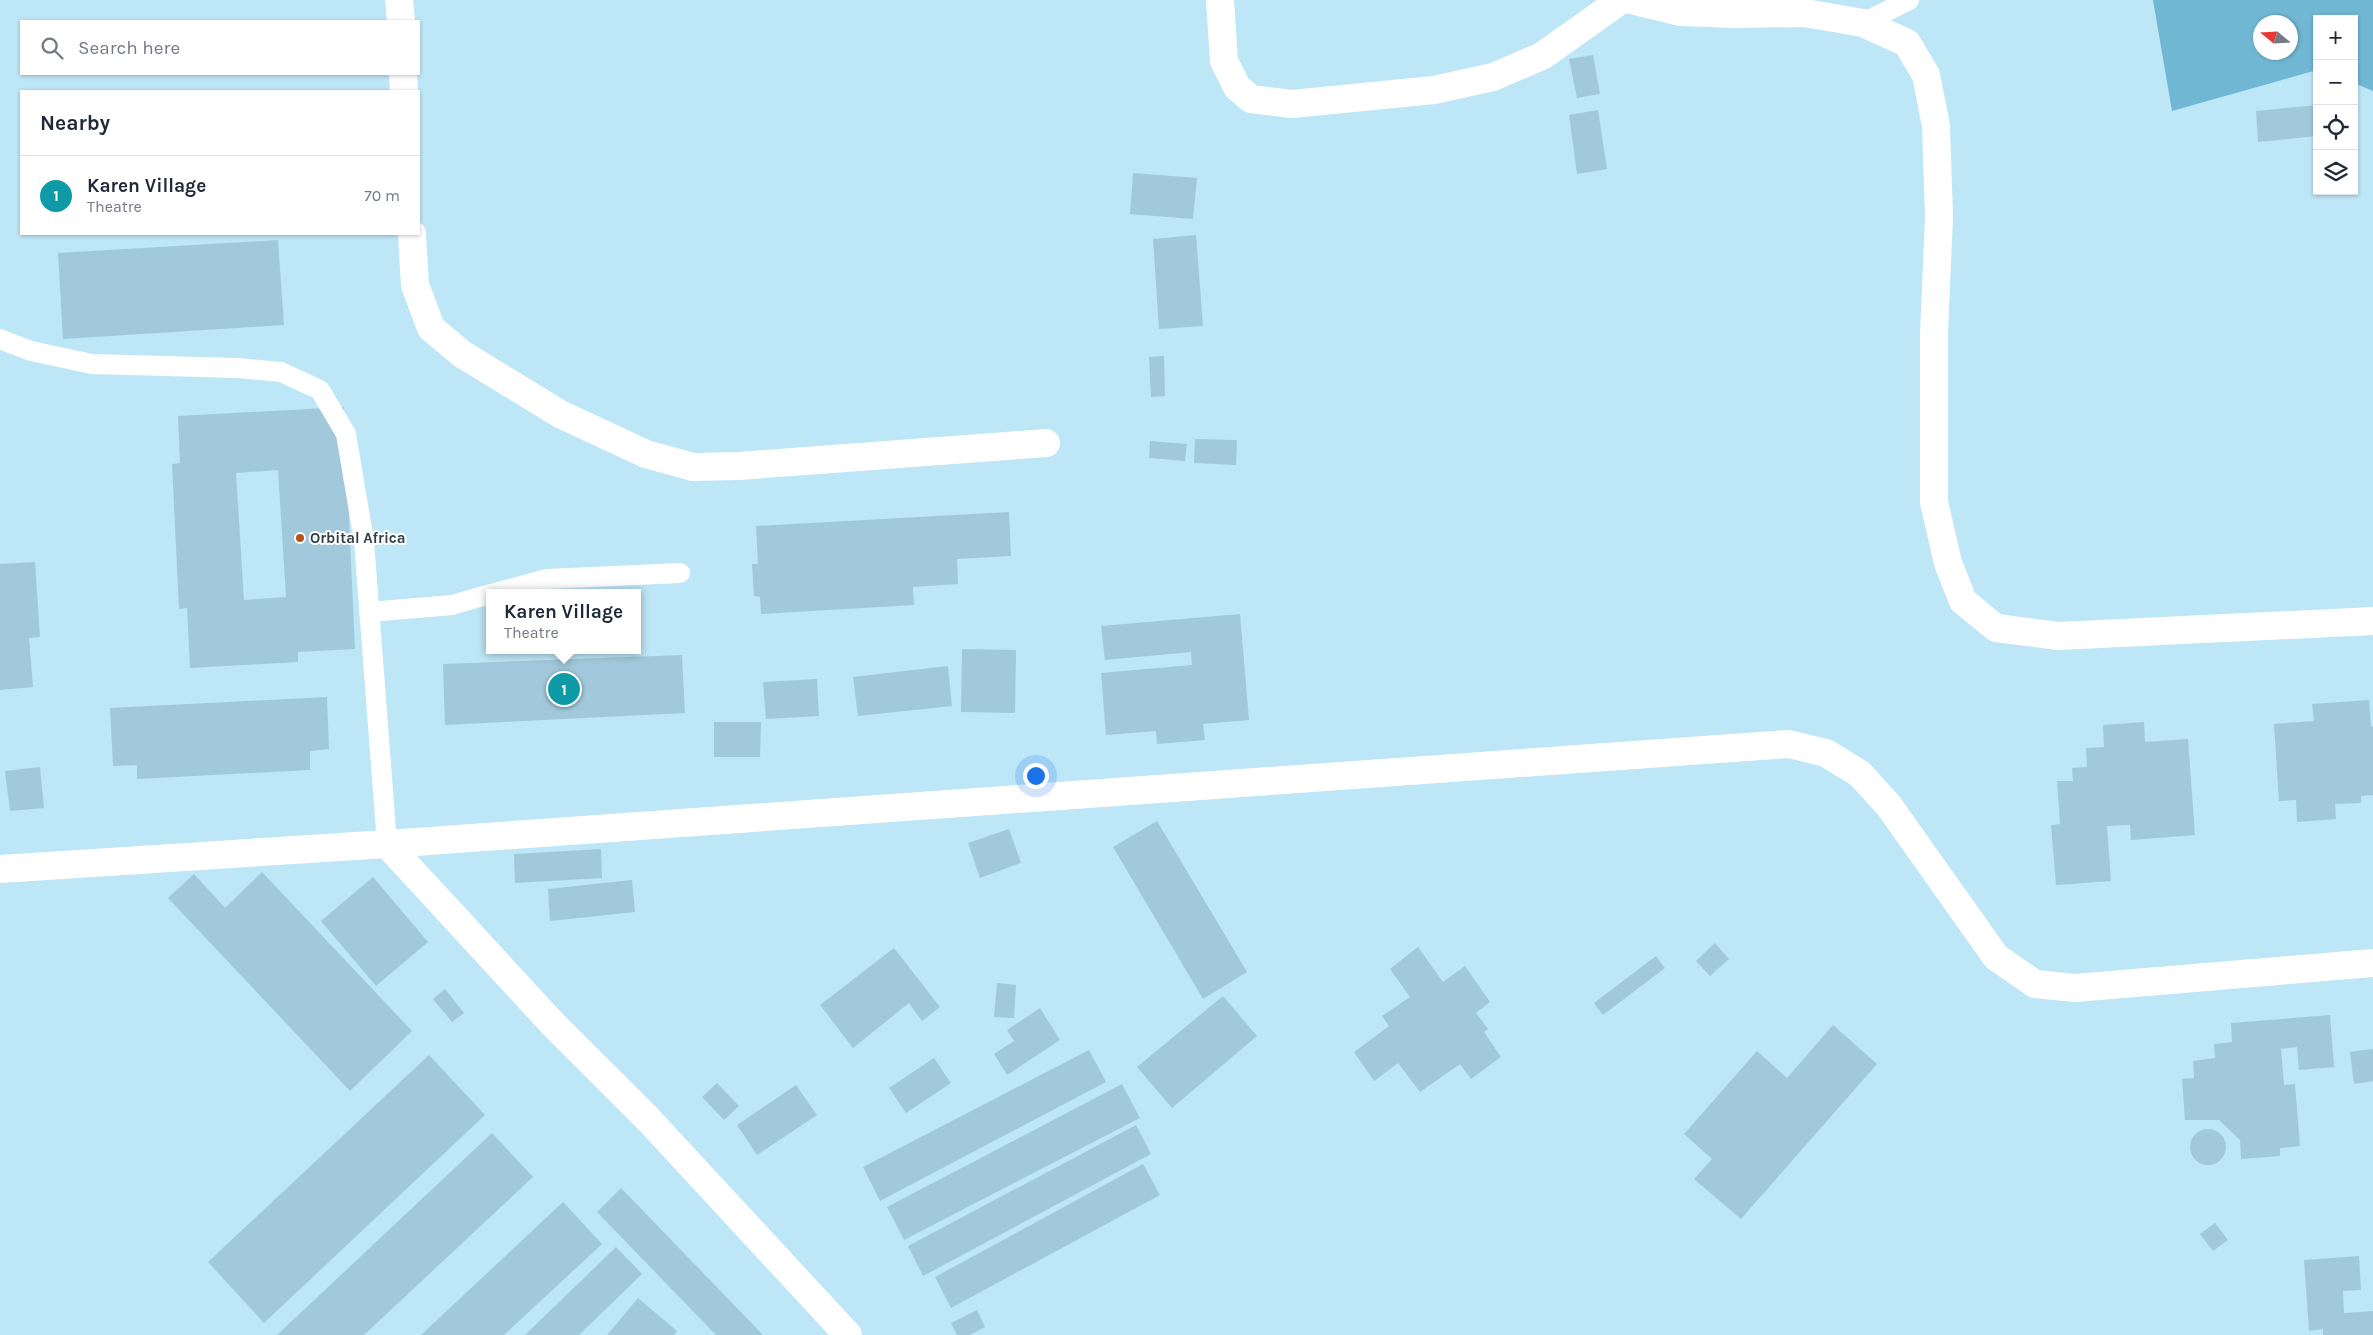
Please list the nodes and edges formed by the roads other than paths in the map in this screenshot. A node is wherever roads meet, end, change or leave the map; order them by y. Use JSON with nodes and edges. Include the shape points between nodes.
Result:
{"nodes":[{"id":1,"x":399,"y":0,"type":"edge"},
{"id":2,"x":1220,"y":0,"type":"edge"},
{"id":3,"x":1621,"y":0,"type":"edge"},
{"id":4,"x":1631,"y":0,"type":"edge"},
{"id":5,"x":1909,"y":0,"type":"edge"},
{"id":6,"x":401,"y":20,"type":"edge"},
{"id":7,"x":1863,"y":23,"type":"junction"},
{"id":8,"x":404,"y":75,"type":"edge"},
{"id":9,"x":404,"y":90,"type":"edge"},
{"id":10,"x":412,"y":235,"type":"edge"},
{"id":11,"x":0,"y":339,"type":"edge"},
{"id":12,"x":1046,"y":443,"type":"dead end"},
{"id":13,"x":680,"y":573,"type":"dead end"},
{"id":14,"x":510,"y":589,"type":"edge"},
{"id":15,"x":486,"y":595,"type":"edge"},
{"id":16,"x":369,"y":612,"type":"junction"},
{"id":17,"x":2373,"y":621,"type":"edge"},
{"id":18,"x":387,"y":844,"type":"junction"},
{"id":19,"x":0,"y":869,"type":"edge"},
{"id":20,"x":2373,"y":963,"type":"edge"},
{"id":21,"x":848,"y":1335,"type":"edge"}],
"edges":[{"from":1,"to":6,"type":"street"},
{"from":2,"to":3,"type":"street","via":[[1224,61],[1237,87],[1251,99],[1292,104],[1434,90],[1493,77],[1542,56]]},
{"from":4,"to":7,"type":"street","via":[[1680,12],[1805,12]]},
{"from":5,"to":7,"type":"lane"},
{"from":7,"to":17,"type":"street","via":[[1907,43],[1926,75],[1936,126],[1939,217],[1934,333],[1934,502],[1948,563],[1963,602],[1996,628],[2058,636]]},
{"from":8,"to":9,"type":"street"},
{"from":10,"to":12,"type":"street","via":[[415,285],[431,328],[462,354],[560,414],[646,454],[693,467],[739,466]]},
{"from":11,"to":16,"type":"lane","via":[[31,351],[92,364],[281,372],[320,390],[346,434],[364,541]]},
{"from":13,"to":14,"type":"lane","via":[[547,579]]},
{"from":15,"to":16,"type":"lane","via":[[452,604]]},
{"from":16,"to":18,"type":"lane"},
{"from":18,"to":19,"type":"street"},
{"from":18,"to":20,"type":"street","via":[[1788,744],[1826,753],[1860,774],[1889,806],[1996,957],[2035,984],[2075,988]]},
{"from":18,"to":21,"type":"street"}]}
